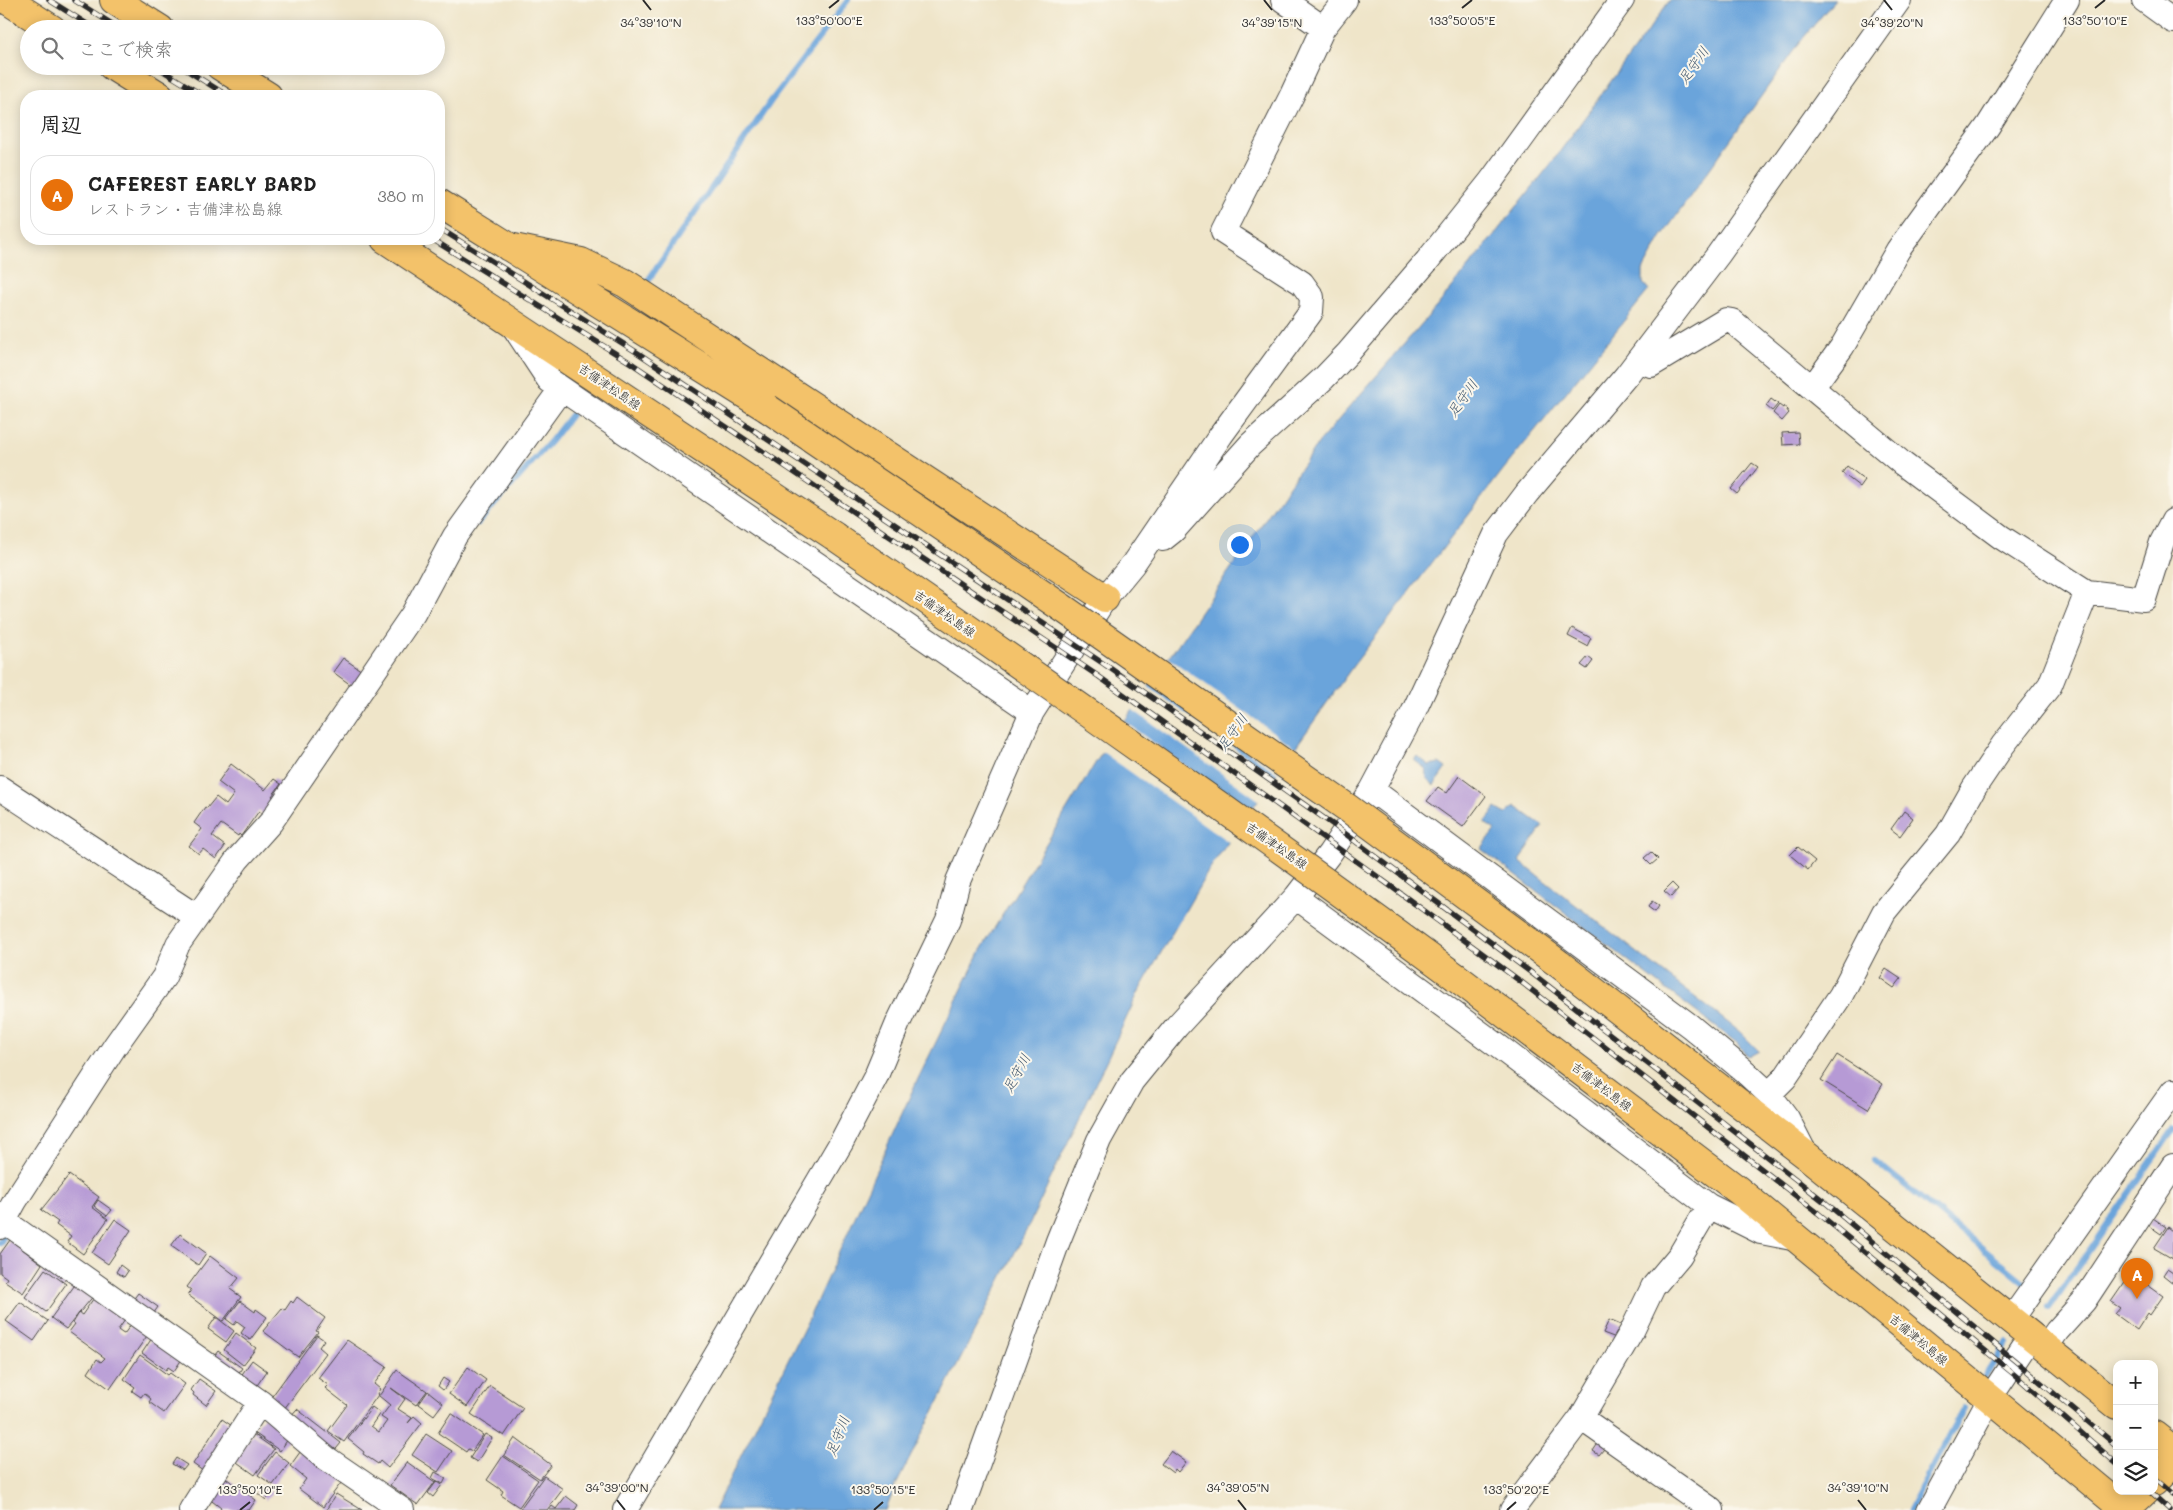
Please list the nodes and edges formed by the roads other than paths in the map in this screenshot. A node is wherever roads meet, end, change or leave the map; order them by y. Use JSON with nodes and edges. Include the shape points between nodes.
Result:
{"nodes":[{"id":1,"x":7,"y":0,"type":"edge"},
{"id":2,"x":114,"y":0,"type":"edge"},
{"id":3,"x":1283,"y":0,"type":"edge"},
{"id":4,"x":1345,"y":0,"type":"edge"},
{"id":5,"x":1622,"y":0,"type":"edge"},
{"id":6,"x":1899,"y":0,"type":"edge"},
{"id":7,"x":2067,"y":0,"type":"edge"},
{"id":8,"x":2144,"y":0,"type":"edge"},
{"id":9,"x":38,"y":20,"type":"edge"},
{"id":10,"x":146,"y":20,"type":"edge"},
{"id":11,"x":2173,"y":21,"type":"edge"},
{"id":12,"x":1323,"y":28,"type":"junction"},
{"id":13,"x":126,"y":75,"type":"edge"},
{"id":14,"x":234,"y":75,"type":"edge"},
{"id":15,"x":150,"y":90,"type":"edge"},
{"id":16,"x":258,"y":90,"type":"edge"},
{"id":17,"x":445,"y":207,"type":"edge"},
{"id":18,"x":394,"y":245,"type":"edge"},
{"id":19,"x":509,"y":247,"type":"junction"},
{"id":20,"x":508,"y":318,"type":"junction"},
{"id":21,"x":1638,"y":360,"type":"junction"},
{"id":22,"x":1812,"y":388,"type":"junction"},
{"id":23,"x":562,"y":389,"type":"junction"},
{"id":24,"x":2173,"y":521,"type":"edge"},
{"id":25,"x":1133,"y":564,"type":"junction"},
{"id":26,"x":2087,"y":592,"type":"junction"},
{"id":27,"x":1105,"y":598,"type":"junction"},
{"id":28,"x":1032,"y":712,"type":"junction"},
{"id":29,"x":0,"y":788,"type":"edge"},
{"id":30,"x":1372,"y":790,"type":"junction"},
{"id":31,"x":1296,"y":897,"type":"junction"},
{"id":32,"x":197,"y":917,"type":"junction"},
{"id":33,"x":2173,"y":1090,"type":"edge"},
{"id":34,"x":1769,"y":1094,"type":"junction"},
{"id":35,"x":1806,"y":1155,"type":"junction"},
{"id":36,"x":2173,"y":1166,"type":"edge"},
{"id":37,"x":1709,"y":1206,"type":"junction"},
{"id":38,"x":6,"y":1225,"type":"edge"},
{"id":39,"x":1797,"y":1239,"type":"junction"},
{"id":40,"x":2029,"y":1335,"type":"junction"},
{"id":41,"x":1990,"y":1398,"type":"junction"},
{"id":42,"x":260,"y":1402,"type":"junction"},
{"id":43,"x":2116,"y":1405,"type":"edge"},
{"id":44,"x":1581,"y":1418,"type":"junction"},
{"id":45,"x":2158,"y":1438,"type":"edge"},
{"id":46,"x":2173,"y":1450,"type":"edge"},
{"id":47,"x":2173,"y":1464,"type":"edge"},
{"id":48,"x":2158,"y":1478,"type":"edge"},
{"id":49,"x":2141,"y":1495,"type":"edge"},
{"id":50,"x":191,"y":1510,"type":"edge"},
{"id":51,"x":402,"y":1510,"type":"edge"},
{"id":52,"x":625,"y":1510,"type":"edge"},
{"id":53,"x":961,"y":1510,"type":"edge"},
{"id":54,"x":1512,"y":1510,"type":"edge"},
{"id":55,"x":1712,"y":1510,"type":"edge"},
{"id":56,"x":1929,"y":1510,"type":"edge"},
{"id":57,"x":2125,"y":1510,"type":"edge"}],
"edges":[{"from":1,"to":9,"type":"main road"},
{"from":2,"to":10,"type":"main road"},
{"from":3,"to":12,"type":"street"},
{"from":4,"to":12,"type":"street"},
{"from":5,"to":25,"type":"street","via":[[1491,181],[1348,353],[1250,445],[1173,531]]},
{"from":6,"to":21,"type":"street","via":[[1718,255]]},
{"from":7,"to":22,"type":"street","via":[[1988,126],[1894,256],[1842,347]]},
{"from":8,"to":11,"type":"street"},
{"from":12,"to":25,"type":"street","via":[[1223,232],[1302,283],[1312,297],[1312,312],[1221,435]]},
{"from":13,"to":15,"type":"main road"},
{"from":14,"to":16,"type":"main road"},
{"from":17,"to":19,"type":"main road"},
{"from":18,"to":20,"type":"main road","name":"吉備津松島線"},
{"from":19,"to":27,"type":"main road","via":[[581,262],[625,283]]},
{"from":19,"to":35,"type":"main road","bridge":true,"via":[[767,408],[1064,609],[1341,803],[1559,964]]},
{"from":20,"to":23,"type":"street","via":[[549,380]]},
{"from":20,"to":39,"type":"main road","name":"吉備津松島線","bridge":true,"via":[[834,536],[1308,868],[1738,1190]]},
{"from":21,"to":22,"type":"street","via":[[1651,365],[1726,320],[1732,321]]},
{"from":21,"to":30,"type":"street","via":[[1496,534],[1413,713]]},
{"from":22,"to":26,"type":"street","via":[[1926,481],[2002,537]]},
{"from":23,"to":28,"type":"street"},
{"from":23,"to":32,"type":"street","via":[[455,536],[413,614],[271,822],[237,860]]},
{"from":24,"to":26,"type":"street","via":[[2162,542],[2144,599]]},
{"from":25,"to":27,"type":"street"},
{"from":26,"to":34,"type":"street","via":[[2050,685],[2002,745],[1948,834],[1884,912],[1841,995],[1785,1078]]},
{"from":27,"to":28,"type":"street"},
{"from":28,"to":52,"type":"street","via":[[958,881],[948,920],[876,1076],[841,1143]]},
{"from":29,"to":32,"type":"street"},
{"from":30,"to":31,"type":"street"},
{"from":30,"to":34,"type":"street","via":[[1690,1026]]},
{"from":31,"to":37,"type":"street"},
{"from":31,"to":53,"type":"street","via":[[1177,1026],[1132,1081],[1099,1140],[1058,1241]]},
{"from":32,"to":38,"type":"street","via":[[178,944],[164,977],[115,1046],[15,1201]]},
{"from":33,"to":40,"type":"street","via":[[2032,1290]]},
{"from":34,"to":35,"type":"street","via":[[1787,1118]]},
{"from":35,"to":40,"type":"main road"},
{"from":36,"to":40,"type":"street","via":[[2084,1301],[2057,1331]]},
{"from":37,"to":39,"type":"street","via":[[1761,1232]]},
{"from":37,"to":44,"type":"street","via":[[1680,1255],[1653,1287],[1632,1331]]},
{"from":38,"to":42,"type":"street"},
{"from":39,"to":41,"type":"main road","name":"吉備津松島線"},
{"from":40,"to":41,"type":"street"},
{"from":40,"to":43,"type":"main road"},
{"from":41,"to":56,"type":"street"},
{"from":41,"to":57,"type":"main road","name":"吉備津松島線"},
{"from":42,"to":50,"type":"street"},
{"from":42,"to":51,"type":"street","via":[[326,1458]]},
{"from":44,"to":54,"type":"street"},
{"from":44,"to":55,"type":"street"},
{"from":45,"to":46,"type":"main road"},
{"from":47,"to":48,"type":"main road"},
{"from":49,"to":57,"type":"main road","name":"吉備津松島線"}]}
